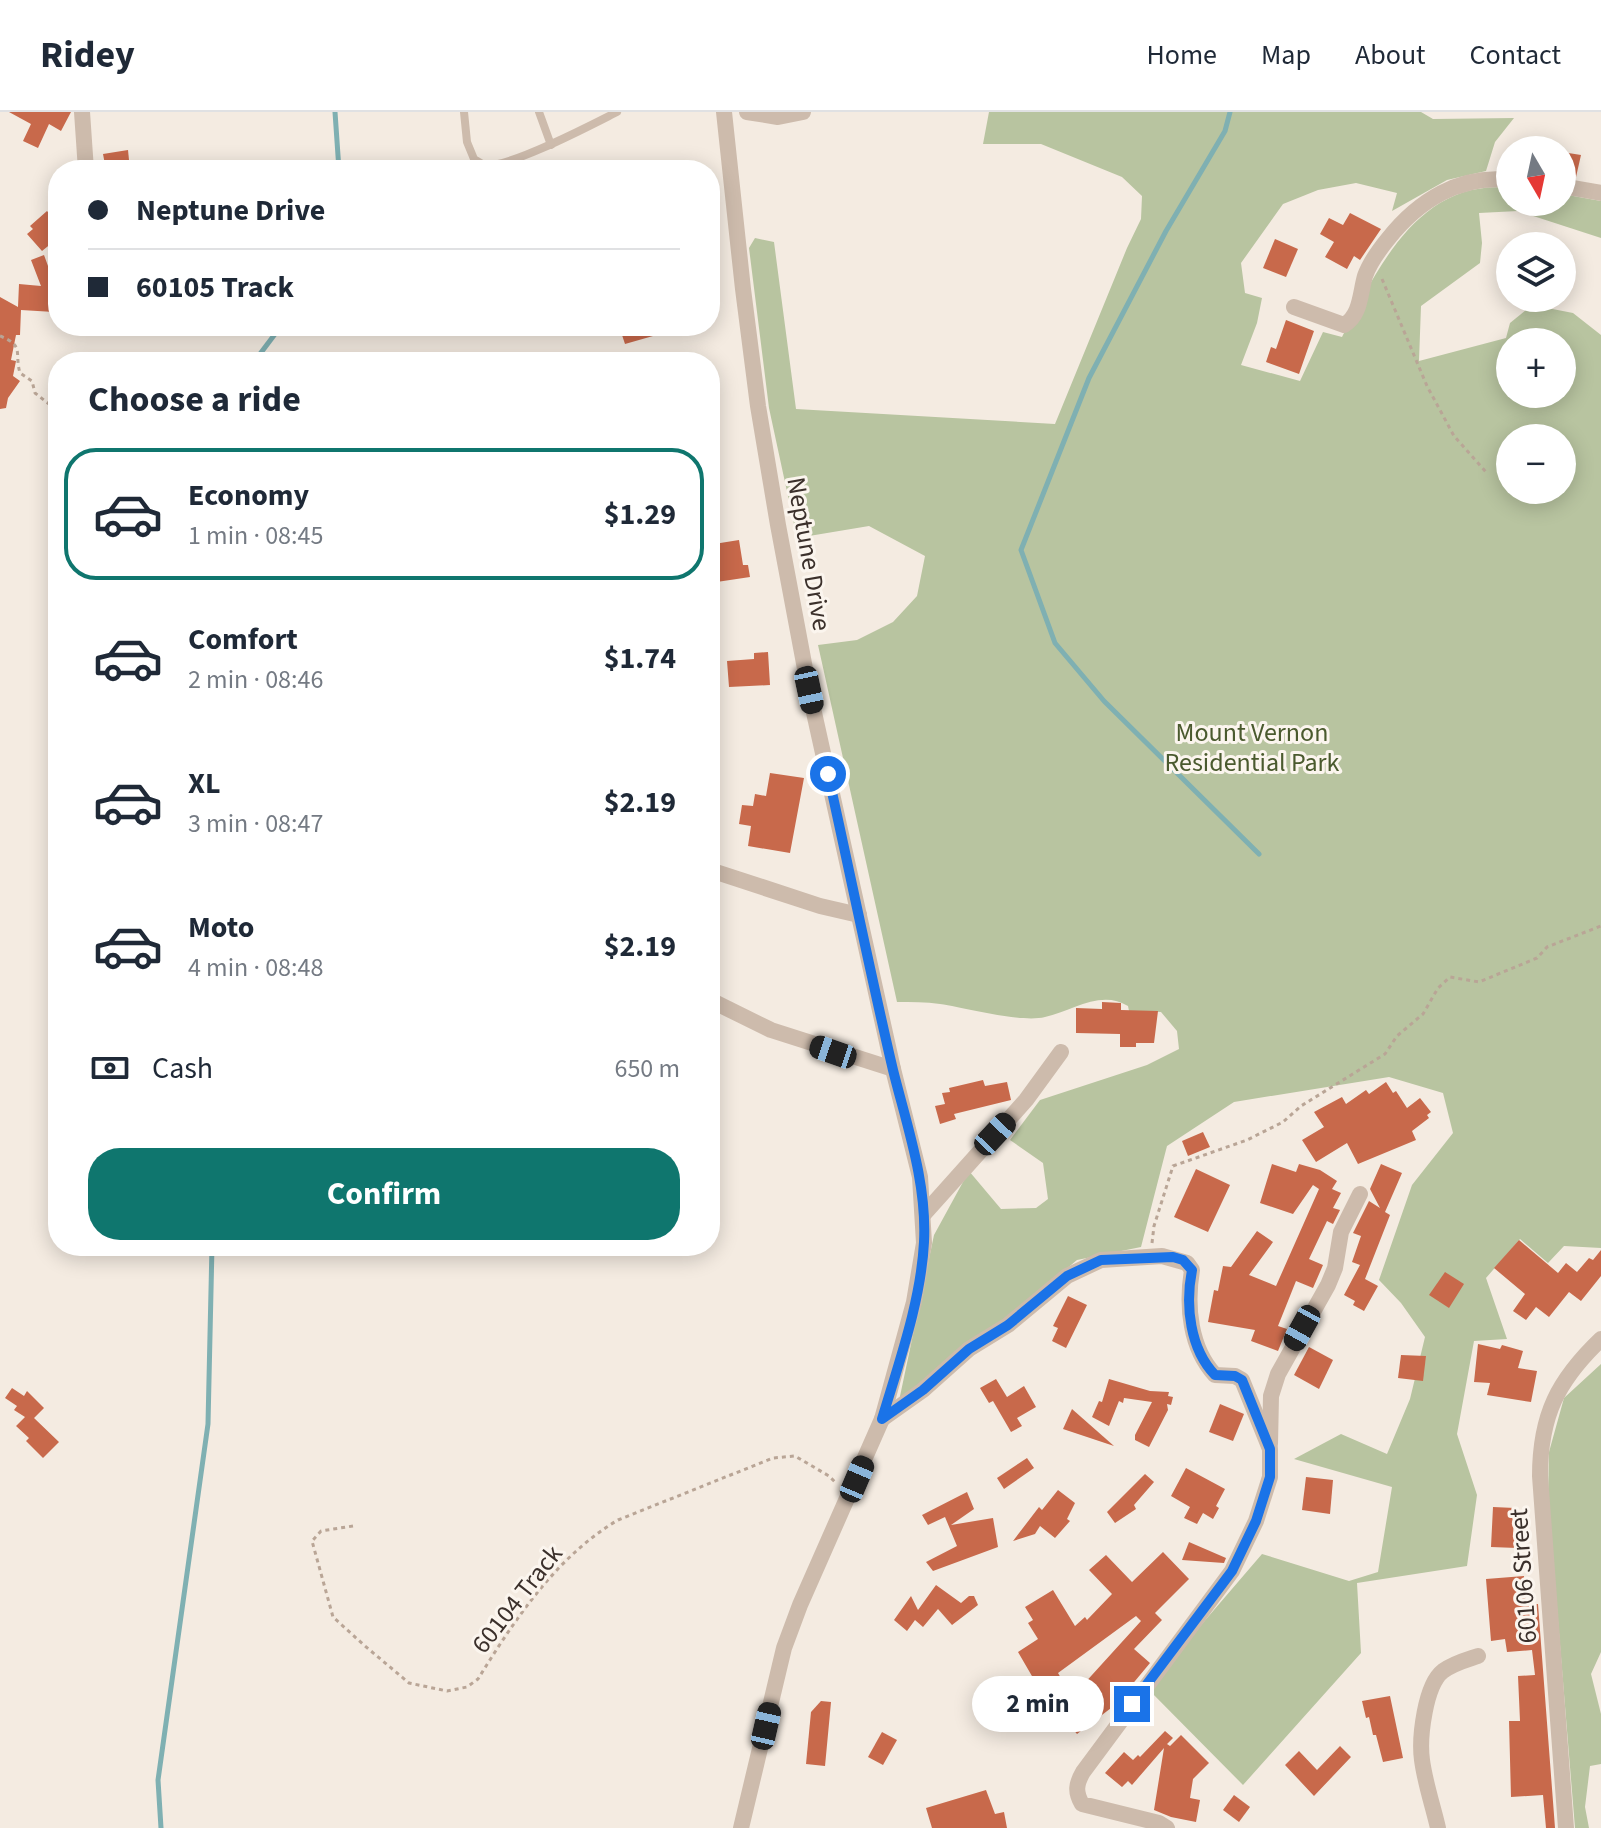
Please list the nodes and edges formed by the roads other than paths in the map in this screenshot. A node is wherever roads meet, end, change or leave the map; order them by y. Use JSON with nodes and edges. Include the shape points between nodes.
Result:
{"nodes":[{"id":1,"x":82,"y":112,"type":"edge"},
{"id":2,"x":464,"y":112,"type":"edge"},
{"id":3,"x":539,"y":112,"type":"edge"},
{"id":4,"x":617,"y":112,"type":"edge"},
{"id":5,"x":724,"y":112,"type":"edge"},
{"id":6,"x":747,"y":112,"type":"edge"},
{"id":7,"x":803,"y":112,"type":"edge"},
{"id":8,"x":551,"y":145,"type":"junction"},
{"id":9,"x":85,"y":160,"type":"edge"},
{"id":10,"x":476,"y":160,"type":"edge"},
{"id":11,"x":508,"y":160,"type":"edge"},
{"id":12,"x":1496,"y":180,"type":"edge"},
{"id":13,"x":1576,"y":189,"type":"edge"},
{"id":14,"x":1601,"y":193,"type":"edge"},
{"id":15,"x":1294,"y":307,"type":"dead end"},
{"id":16,"x":720,"y":873,"type":"edge"},
{"id":17,"x":859,"y":915,"type":"junction"},
{"id":18,"x":720,"y":1005,"type":"edge"},
{"id":19,"x":1061,"y":1052,"type":"dead end"},
{"id":20,"x":893,"y":1069,"type":"junction"},
{"id":21,"x":1360,"y":1194,"type":"dead end"},
{"id":22,"x":924,"y":1214,"type":"junction"},
{"id":23,"x":1601,"y":1339,"type":"edge"},
{"id":24,"x":882,"y":1419,"type":"junction"},
{"id":25,"x":1270,"y":1449,"type":"junction"},
{"id":26,"x":1478,"y":1656,"type":"dead end"},
{"id":27,"x":741,"y":1828,"type":"edge"},
{"id":28,"x":1167,"y":1828,"type":"edge"},
{"id":29,"x":1438,"y":1828,"type":"edge"},
{"id":30,"x":1566,"y":1828,"type":"edge"}],
"edges":[{"from":1,"to":9,"type":"street"},
{"from":2,"to":10,"type":"lane","via":[[467,142]]},
{"from":3,"to":8,"type":"lane"},
{"from":4,"to":8,"type":"lane"},
{"from":5,"to":17,"type":"street","name":"Neptune Drive","via":[[773,495]]},
{"from":6,"to":7,"type":"street","via":[[778,117]]},
{"from":8,"to":11,"type":"lane"},
{"from":12,"to":15,"type":"street","via":[[1472,181],[1439,192],[1406,216],[1374,257],[1351,321],[1336,324]]},
{"from":13,"to":14,"type":"street"},
{"from":16,"to":17,"type":"street"},
{"from":17,"to":20,"type":"street","name":"Neptune Drive"},
{"from":18,"to":20,"type":"street","via":[[771,1030]]},
{"from":19,"to":22,"type":"street","via":[[1026,1100]]},
{"from":20,"to":22,"type":"street","name":"Neptune Drive"},
{"from":21,"to":25,"type":"street","via":[[1341,1232],[1328,1285],[1278,1374],[1271,1396]]},
{"from":22,"to":24,"type":"street","name":"Neptune Drive","via":[[914,1302]]},
{"from":23,"to":30,"type":"street","name":"60106 Street","via":[[1578,1361],[1551,1407],[1540,1447]]},
{"from":24,"to":25,"type":"street","via":[[1067,1276],[1101,1260],[1150,1256],[1183,1260],[1192,1270],[1193,1338],[1201,1359],[1215,1375],[1242,1380]]},
{"from":24,"to":27,"type":"street","name":"Neptune Drive","via":[[784,1648]]},
{"from":25,"to":28,"type":"street","via":[[1270,1477],[1232,1571],[1078,1781],[1076,1794],[1082,1804]]},
{"from":26,"to":29,"type":"street","via":[[1440,1673],[1430,1692],[1422,1759]]}]}
